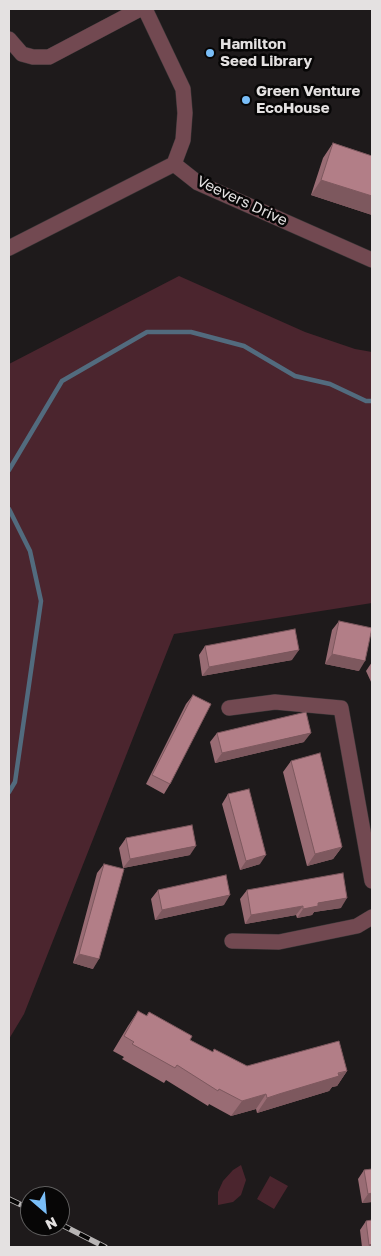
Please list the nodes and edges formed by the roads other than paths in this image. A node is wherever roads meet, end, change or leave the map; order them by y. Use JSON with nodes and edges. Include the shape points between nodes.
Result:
{"nodes":[{"id":1,"x":140,"y":9,"type":"edge"},
{"id":2,"x":145,"y":9,"type":"edge"},
{"id":3,"x":9,"y":39,"type":"edge"},
{"id":4,"x":174,"y":164,"type":"junction"},
{"id":5,"x":9,"y":248,"type":"edge"},
{"id":6,"x":372,"y":260,"type":"edge"},
{"id":7,"x":229,"y":708,"type":"dead end"},
{"id":8,"x":372,"y":881,"type":"edge"},
{"id":9,"x":372,"y":917,"type":"edge"},
{"id":10,"x":232,"y":941,"type":"dead end"}],
"edges":[{"from":1,"to":3,"type":"street","via":[[49,56],[22,54]]},
{"from":2,"to":4,"type":"street","via":[[183,89],[183,140]]},
{"from":4,"to":5,"type":"street"},
{"from":4,"to":6,"type":"street","name":"Veevers Drive","via":[[198,183]]},
{"from":7,"to":8,"type":"street","via":[[275,702],[342,708]]},
{"from":9,"to":10,"type":"street","via":[[357,926],[279,942]]}]}
